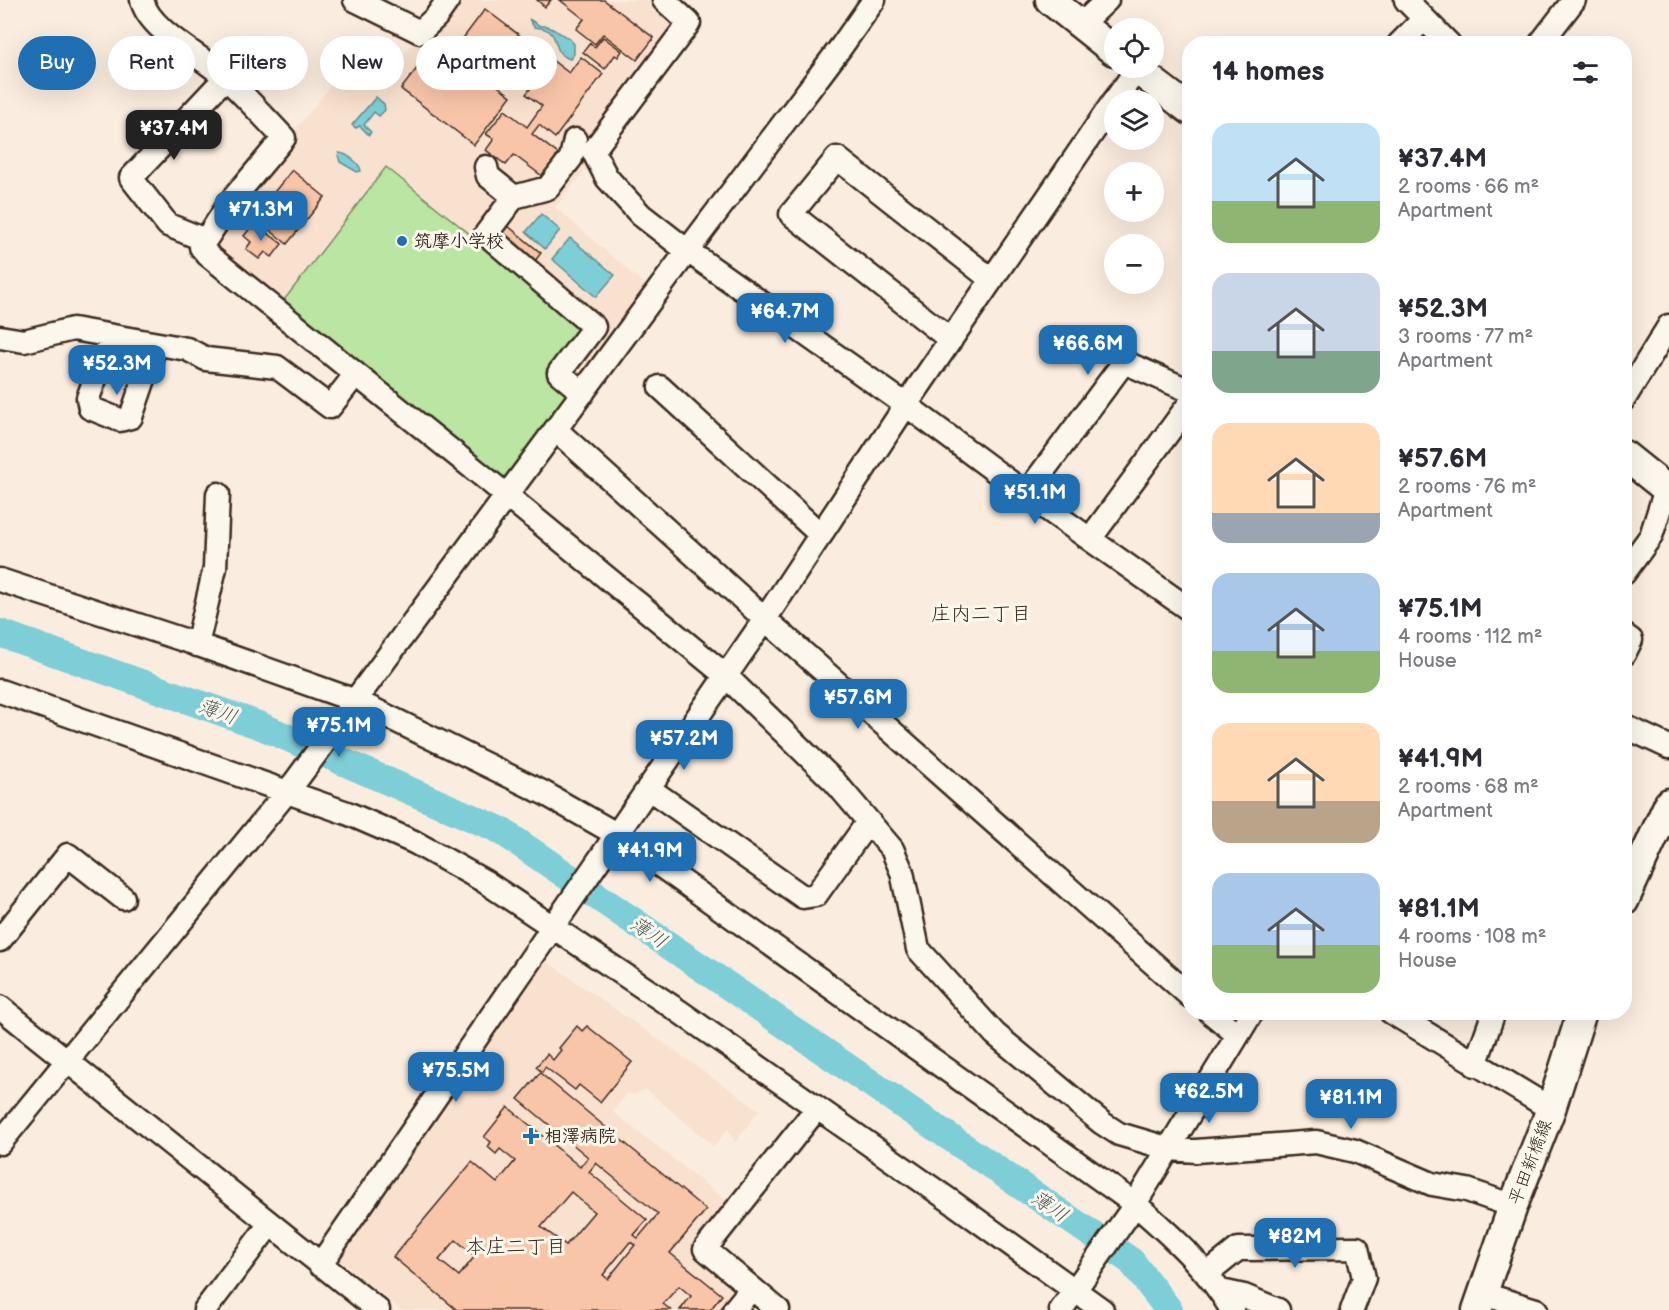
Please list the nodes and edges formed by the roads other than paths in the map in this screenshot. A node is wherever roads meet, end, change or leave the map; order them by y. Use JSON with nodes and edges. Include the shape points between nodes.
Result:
{"nodes":[{"id":1,"x":142,"y":0,"type":"edge"},
{"id":2,"x":355,"y":0,"type":"edge"},
{"id":3,"x":378,"y":0,"type":"edge"},
{"id":4,"x":448,"y":0,"type":"edge"},
{"id":5,"x":664,"y":0,"type":"edge"},
{"id":6,"x":874,"y":0,"type":"edge"},
{"id":7,"x":1050,"y":0,"type":"edge"},
{"id":8,"x":1107,"y":0,"type":"edge"},
{"id":9,"x":1406,"y":0,"type":"edge"},
{"id":10,"x":1574,"y":0,"type":"edge"},
{"id":11,"x":392,"y":19,"type":"junction"},
{"id":12,"x":1424,"y":19,"type":"junction"},
{"id":13,"x":1081,"y":25,"type":"junction"},
{"id":14,"x":1407,"y":36,"type":"edge"},
{"id":15,"x":1441,"y":36,"type":"edge"},
{"id":16,"x":1546,"y":36,"type":"edge"},
{"id":17,"x":1104,"y":43,"type":"edge"},
{"id":18,"x":207,"y":63,"type":"edge"},
{"id":19,"x":1149,"y":78,"type":"edge"},
{"id":20,"x":214,"y":90,"type":"edge"},
{"id":21,"x":238,"y":90,"type":"edge"},
{"id":22,"x":1182,"y":104,"type":"edge"},
{"id":23,"x":1104,"y":117,"type":"edge"},
{"id":24,"x":575,"y":140,"type":"dead end"},
{"id":25,"x":486,"y":167,"type":"dead end"},
{"id":26,"x":514,"y":196,"type":"junction"},
{"id":27,"x":205,"y":240,"type":"junction"},
{"id":28,"x":688,"y":250,"type":"junction"},
{"id":29,"x":992,"y":280,"type":"junction"},
{"id":30,"x":1669,"y":326,"type":"edge"},
{"id":31,"x":111,"y":336,"type":"junction"},
{"id":32,"x":0,"y":337,"type":"edge"},
{"id":33,"x":951,"y":340,"type":"junction"},
{"id":34,"x":156,"y":344,"type":"junction"},
{"id":35,"x":356,"y":374,"type":"junction"},
{"id":36,"x":1632,"y":386,"type":"edge"},
{"id":37,"x":660,"y":387,"type":"dead end"},
{"id":38,"x":1182,"y":387,"type":"edge"},
{"id":39,"x":583,"y":393,"type":"junction"},
{"id":40,"x":906,"y":405,"type":"junction"},
{"id":41,"x":1182,"y":414,"type":"edge"},
{"id":42,"x":556,"y":430,"type":"junction"},
{"id":43,"x":1632,"y":461,"type":"edge"},
{"id":44,"x":1668,"y":490,"type":"edge"},
{"id":45,"x":218,"y":494,"type":"dead end"},
{"id":46,"x":1026,"y":494,"type":"junction"},
{"id":47,"x":508,"y":496,"type":"junction"},
{"id":48,"x":821,"y":535,"type":"junction"},
{"id":49,"x":1090,"y":539,"type":"junction"},
{"id":50,"x":1632,"y":558,"type":"edge"},
{"id":51,"x":0,"y":580,"type":"edge"},
{"id":52,"x":1182,"y":604,"type":"edge"},
{"id":53,"x":765,"y":620,"type":"junction"},
{"id":54,"x":197,"y":645,"type":"junction"},
{"id":55,"x":726,"y":675,"type":"junction"},
{"id":56,"x":0,"y":691,"type":"edge"},
{"id":57,"x":353,"y":705,"type":"junction"},
{"id":58,"x":1632,"y":730,"type":"edge"},
{"id":59,"x":1669,"y":747,"type":"edge"},
{"id":60,"x":292,"y":786,"type":"junction"},
{"id":61,"x":648,"y":788,"type":"junction"},
{"id":62,"x":1669,"y":803,"type":"edge"},
{"id":63,"x":868,"y":822,"type":"junction"},
{"id":64,"x":613,"y":838,"type":"junction"},
{"id":65,"x":1632,"y":866,"type":"edge"},
{"id":66,"x":123,"y":898,"type":"dead end"},
{"id":67,"x":555,"y":922,"type":"junction"},
{"id":68,"x":0,"y":940,"type":"edge"},
{"id":69,"x":1182,"y":989,"type":"edge"},
{"id":70,"x":0,"y":1007,"type":"edge"},
{"id":71,"x":1220,"y":1020,"type":"edge"},
{"id":72,"x":1247,"y":1020,"type":"edge"},
{"id":73,"x":1404,"y":1020,"type":"edge"},
{"id":74,"x":1491,"y":1020,"type":"edge"},
{"id":75,"x":1579,"y":1020,"type":"edge"},
{"id":76,"x":1238,"y":1035,"type":"junction"},
{"id":77,"x":67,"y":1062,"type":"junction"},
{"id":78,"x":1475,"y":1065,"type":"junction"},
{"id":79,"x":817,"y":1108,"type":"junction"},
{"id":80,"x":1551,"y":1109,"type":"junction"},
{"id":81,"x":0,"y":1143,"type":"edge"},
{"id":82,"x":1170,"y":1149,"type":"junction"},
{"id":83,"x":1513,"y":1206,"type":"junction"},
{"id":84,"x":1132,"y":1208,"type":"junction"},
{"id":85,"x":270,"y":1224,"type":"junction"},
{"id":86,"x":320,"y":1264,"type":"junction"},
{"id":87,"x":1207,"y":1274,"type":"junction"},
{"id":88,"x":1081,"y":1284,"type":"junction"},
{"id":89,"x":751,"y":1288,"type":"junction"},
{"id":90,"x":1227,"y":1301,"type":"edge"},
{"id":91,"x":1480,"y":1302,"type":"edge"},
{"id":92,"x":205,"y":1310,"type":"edge"},
{"id":93,"x":378,"y":1310,"type":"edge"},
{"id":94,"x":734,"y":1310,"type":"edge"},
{"id":95,"x":778,"y":1310,"type":"edge"},
{"id":96,"x":1061,"y":1310,"type":"edge"},
{"id":97,"x":1102,"y":1310,"type":"edge"},
{"id":98,"x":1278,"y":1310,"type":"edge"},
{"id":99,"x":1352,"y":1310,"type":"edge"},
{"id":100,"x":1536,"y":1310,"type":"edge"}],
"edges":[{"from":1,"to":18,"type":"street","via":[[164,31]]},
{"from":2,"to":11,"type":"street"},
{"from":3,"to":11,"type":"street"},
{"from":4,"to":11,"type":"street","via":[[420,32]]},
{"from":5,"to":28,"type":"street","via":[[689,23],[593,151],[607,178],[641,215]]},
{"from":6,"to":28,"type":"street"},
{"from":7,"to":13,"type":"main road"},
{"from":8,"to":13,"type":"street"},
{"from":9,"to":12,"type":"street"},
{"from":10,"to":16,"type":"street"},
{"from":12,"to":14,"type":"street"},
{"from":12,"to":15,"type":"street"},
{"from":13,"to":17,"type":"main road"},
{"from":19,"to":22,"type":"main road"},
{"from":20,"to":27,"type":"street","via":[[131,178],[168,225]]},
{"from":21,"to":27,"type":"street","via":[[284,138],[231,201]]},
{"from":23,"to":29,"type":"street"},
{"from":24,"to":26,"type":"street","via":[[571,158],[548,188]]},
{"from":25,"to":26,"type":"street","via":[[488,176]]},
{"from":26,"to":39,"type":"street","via":[[486,234],[594,327],[559,374]]},
{"from":27,"to":35,"type":"street","via":[[201,246],[208,255]]},
{"from":28,"to":39,"type":"street"},
{"from":28,"to":40,"type":"street"},
{"from":29,"to":33,"type":"street"},
{"from":29,"to":33,"type":"street","via":[[837,158],[791,214]]},
{"from":30,"to":36,"type":"street"},
{"from":31,"to":32,"type":"street","via":[[73,329],[24,341]]},
{"from":31,"to":34,"type":"street"},
{"from":31,"to":34,"type":"street","via":[[88,398],[90,408],[120,420],[131,417]]},
{"from":33,"to":40,"type":"street"},
{"from":34,"to":35,"type":"street","via":[[187,349],[206,359],[277,367],[330,407]]},
{"from":35,"to":47,"type":"street"},
{"from":37,"to":48,"type":"street"},
{"from":38,"to":46,"type":"street","via":[[1124,362]]},
{"from":39,"to":42,"type":"street"},
{"from":40,"to":46,"type":"street"},
{"from":40,"to":48,"type":"street"},
{"from":41,"to":49,"type":"street"},
{"from":42,"to":47,"type":"street"},
{"from":42,"to":53,"type":"street"},
{"from":43,"to":44,"type":"main road"},
{"from":44,"to":50,"type":"street","via":[[1651,536]]},
{"from":45,"to":54,"type":"street","via":[[216,568]]},
{"from":46,"to":49,"type":"street"},
{"from":47,"to":55,"type":"street"},
{"from":47,"to":57,"type":"street"},
{"from":48,"to":53,"type":"street"},
{"from":49,"to":52,"type":"street"},
{"from":51,"to":54,"type":"street"},
{"from":53,"to":55,"type":"street"},
{"from":53,"to":69,"type":"street"},
{"from":54,"to":57,"type":"street"},
{"from":55,"to":61,"type":"street"},
{"from":55,"to":63,"type":"street","via":[[835,782]]},
{"from":56,"to":60,"type":"street"},
{"from":57,"to":60,"type":"street"},
{"from":57,"to":64,"type":"street","via":[[544,793]]},
{"from":58,"to":59,"type":"street"},
{"from":60,"to":67,"type":"street","via":[[414,842]]},
{"from":60,"to":77,"type":"street"},
{"from":61,"to":63,"type":"street","via":[[803,897],[816,895]]},
{"from":61,"to":64,"type":"street"},
{"from":62,"to":65,"type":"main road"},
{"from":63,"to":82,"type":"street","via":[[892,849],[902,873],[918,950],[995,1034],[1102,1123],[1119,1134]]},
{"from":64,"to":67,"type":"street"},
{"from":64,"to":84,"type":"street"},
{"from":66,"to":68,"type":"street","via":[[68,855]]},
{"from":67,"to":79,"type":"street"},
{"from":67,"to":86,"type":"street"},
{"from":70,"to":77,"type":"street"},
{"from":71,"to":76,"type":"street"},
{"from":72,"to":76,"type":"street"},
{"from":73,"to":78,"type":"street"},
{"from":74,"to":78,"type":"street"},
{"from":75,"to":80,"type":"main road","name":"平田新橋線"},
{"from":76,"to":82,"type":"street"},
{"from":77,"to":81,"type":"street"},
{"from":77,"to":85,"type":"street"},
{"from":78,"to":80,"type":"street"},
{"from":79,"to":88,"type":"street"},
{"from":79,"to":89,"type":"street","via":[[705,1249]]},
{"from":80,"to":83,"type":"main road","name":"平田新橋線"},
{"from":82,"to":83,"type":"street","via":[[1228,1150],[1317,1142],[1355,1152],[1432,1184],[1467,1190]]},
{"from":82,"to":84,"type":"street"},
{"from":83,"to":91,"type":"main road","name":"平田新橋線"},
{"from":84,"to":87,"type":"street","via":[[1166,1231]]},
{"from":84,"to":88,"type":"street"},
{"from":85,"to":86,"type":"street"},
{"from":85,"to":92,"type":"street"},
{"from":86,"to":93,"type":"street"},
{"from":87,"to":90,"type":"street"},
{"from":87,"to":99,"type":"street","via":[[1238,1250],[1357,1248],[1364,1278]]},
{"from":88,"to":96,"type":"street"},
{"from":88,"to":97,"type":"street"},
{"from":89,"to":94,"type":"street"},
{"from":89,"to":95,"type":"street"},
{"from":90,"to":98,"type":"street","via":[[1244,1296]]},
{"from":91,"to":100,"type":"street"}]}
